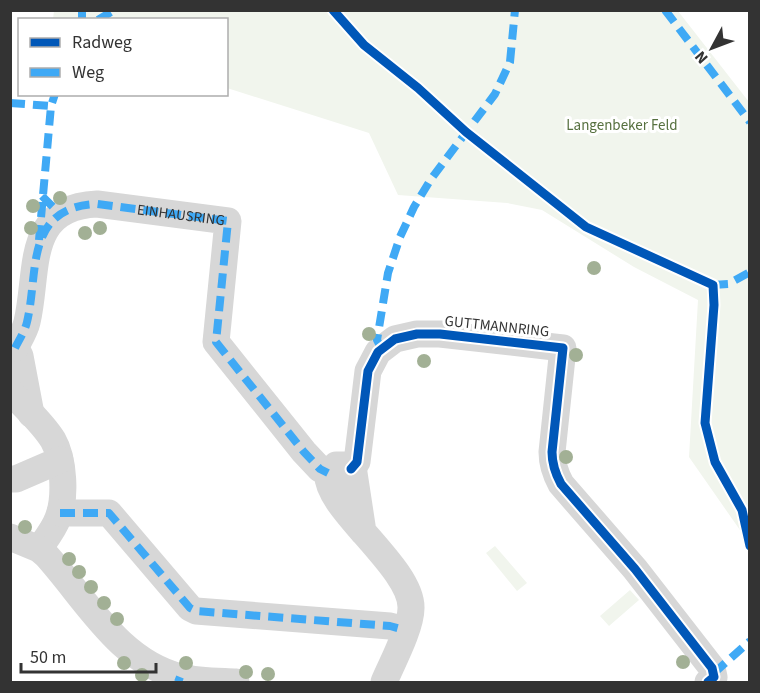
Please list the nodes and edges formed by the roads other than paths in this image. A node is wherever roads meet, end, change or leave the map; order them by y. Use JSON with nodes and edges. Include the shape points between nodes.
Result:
{"nodes":[{"id":1,"x":13,"y":346,"type":"edge"},
{"id":2,"x":10,"y":391,"type":"edge"},
{"id":3,"x":32,"y":415,"type":"junction"},
{"id":4,"x":60,"y":460,"type":"junction"},
{"id":5,"x":339,"y":471,"type":"junction"},
{"id":6,"x":10,"y":478,"type":"edge"},
{"id":7,"x":60,"y":513,"type":"junction"},
{"id":8,"x":10,"y":537,"type":"edge"},
{"id":9,"x":39,"y":549,"type":"junction"},
{"id":10,"x":405,"y":630,"type":"junction"},
{"id":11,"x":179,"y":680,"type":"edge"},
{"id":12,"x":236,"y":682,"type":"edge"},
{"id":13,"x":384,"y":682,"type":"edge"},
{"id":14,"x":708,"y":682,"type":"edge"}],
"edges":[{"from":1,"to":3,"type":"street","via":[[22,365]]},
{"from":1,"to":5,"type":"street","name":"EINHAUSRING","via":[[27,325],[39,240],[65,210],[97,204],[228,222],[216,342],[320,469]]},
{"from":2,"to":3,"type":"street"},
{"from":3,"to":4,"type":"street","via":[[52,438]]},
{"from":4,"to":6,"type":"street"},
{"from":4,"to":7,"type":"street"},
{"from":5,"to":10,"type":"street","via":[[328,482],[330,489],[408,593],[411,609]]},
{"from":5,"to":14,"type":"street","name":"GUTTMANNRING","via":[[357,462],[368,371],[386,345],[404,337],[440,334],[563,348],[552,452],[556,474],[712,668],[714,677]]},
{"from":7,"to":9,"type":"street"},
{"from":7,"to":10,"type":"street","via":[[109,513],[196,611]]},
{"from":8,"to":9,"type":"street"},
{"from":9,"to":11,"type":"street","via":[[122,645]]},
{"from":10,"to":13,"type":"street"},
{"from":11,"to":12,"type":"street"}]}
